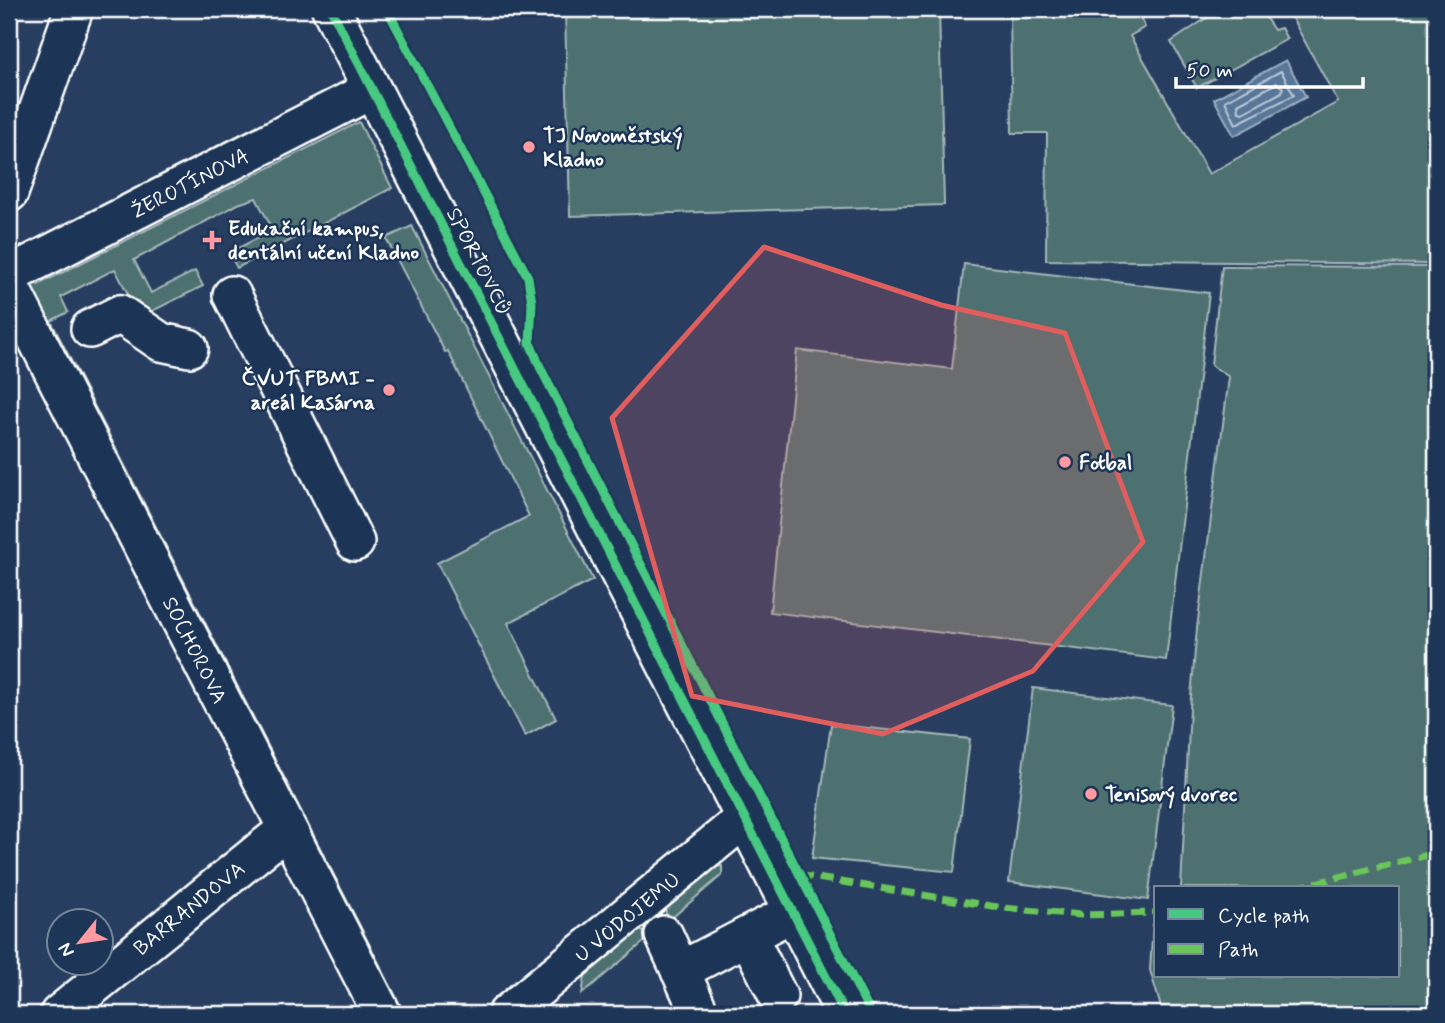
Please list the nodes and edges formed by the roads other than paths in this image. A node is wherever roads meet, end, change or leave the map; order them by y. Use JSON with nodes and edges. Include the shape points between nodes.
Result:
{"nodes":[{"id":1,"x":74,"y":9,"type":"edge"},
{"id":2,"x":331,"y":9,"type":"edge"},
{"id":3,"x":371,"y":90,"type":"junction"},
{"id":4,"x":9,"y":192,"type":"edge"},
{"id":5,"x":9,"y":275,"type":"edge"},
{"id":6,"x":9,"y":285,"type":"edge"},
{"id":7,"x":232,"y":295,"type":"dead end"},
{"id":8,"x":90,"y":329,"type":"dead end"},
{"id":9,"x":190,"y":348,"type":"dead end"},
{"id":10,"x":355,"y":542,"type":"dead end"},
{"id":11,"x":745,"y":818,"type":"junction"},
{"id":12,"x":287,"y":829,"type":"junction"},
{"id":13,"x":793,"y":912,"type":"junction"},
{"id":14,"x":664,"y":935,"type":"dead end"},
{"id":15,"x":748,"y":936,"type":"junction"},
{"id":16,"x":680,"y":971,"type":"junction"},
{"id":17,"x":778,"y":996,"type":"dead end"},
{"id":18,"x":59,"y":1014,"type":"edge"},
{"id":19,"x":382,"y":1014,"type":"edge"},
{"id":20,"x":507,"y":1014,"type":"edge"},
{"id":21,"x":700,"y":1014,"type":"edge"},
{"id":22,"x":845,"y":1014,"type":"edge"}],
"edges":[{"from":1,"to":4,"type":"street"},
{"from":2,"to":3,"type":"street","name":"SPORTOVCŮ"},
{"from":3,"to":5,"type":"street","name":"ŽEROTÍNOVA"},
{"from":3,"to":11,"type":"street","name":"SPORTOVCŮ"},
{"from":6,"to":12,"type":"street","name":"SOCHOROVA"},
{"from":7,"to":10,"type":"street"},
{"from":8,"to":9,"type":"street","via":[[120,314],[161,342]]},
{"from":11,"to":13,"type":"street","name":"SPORTOVCŮ"},
{"from":11,"to":20,"type":"street","name":"U VODOJEMU"},
{"from":12,"to":18,"type":"street","name":"BARRANDOVA"},
{"from":12,"to":19,"type":"street","name":"SOCHOROVA"},
{"from":13,"to":15,"type":"street"},
{"from":13,"to":22,"type":"street","name":"SPORTOVCŮ"},
{"from":14,"to":16,"type":"street"},
{"from":15,"to":16,"type":"street"},
{"from":15,"to":17,"type":"street"},
{"from":16,"to":21,"type":"street"}]}
